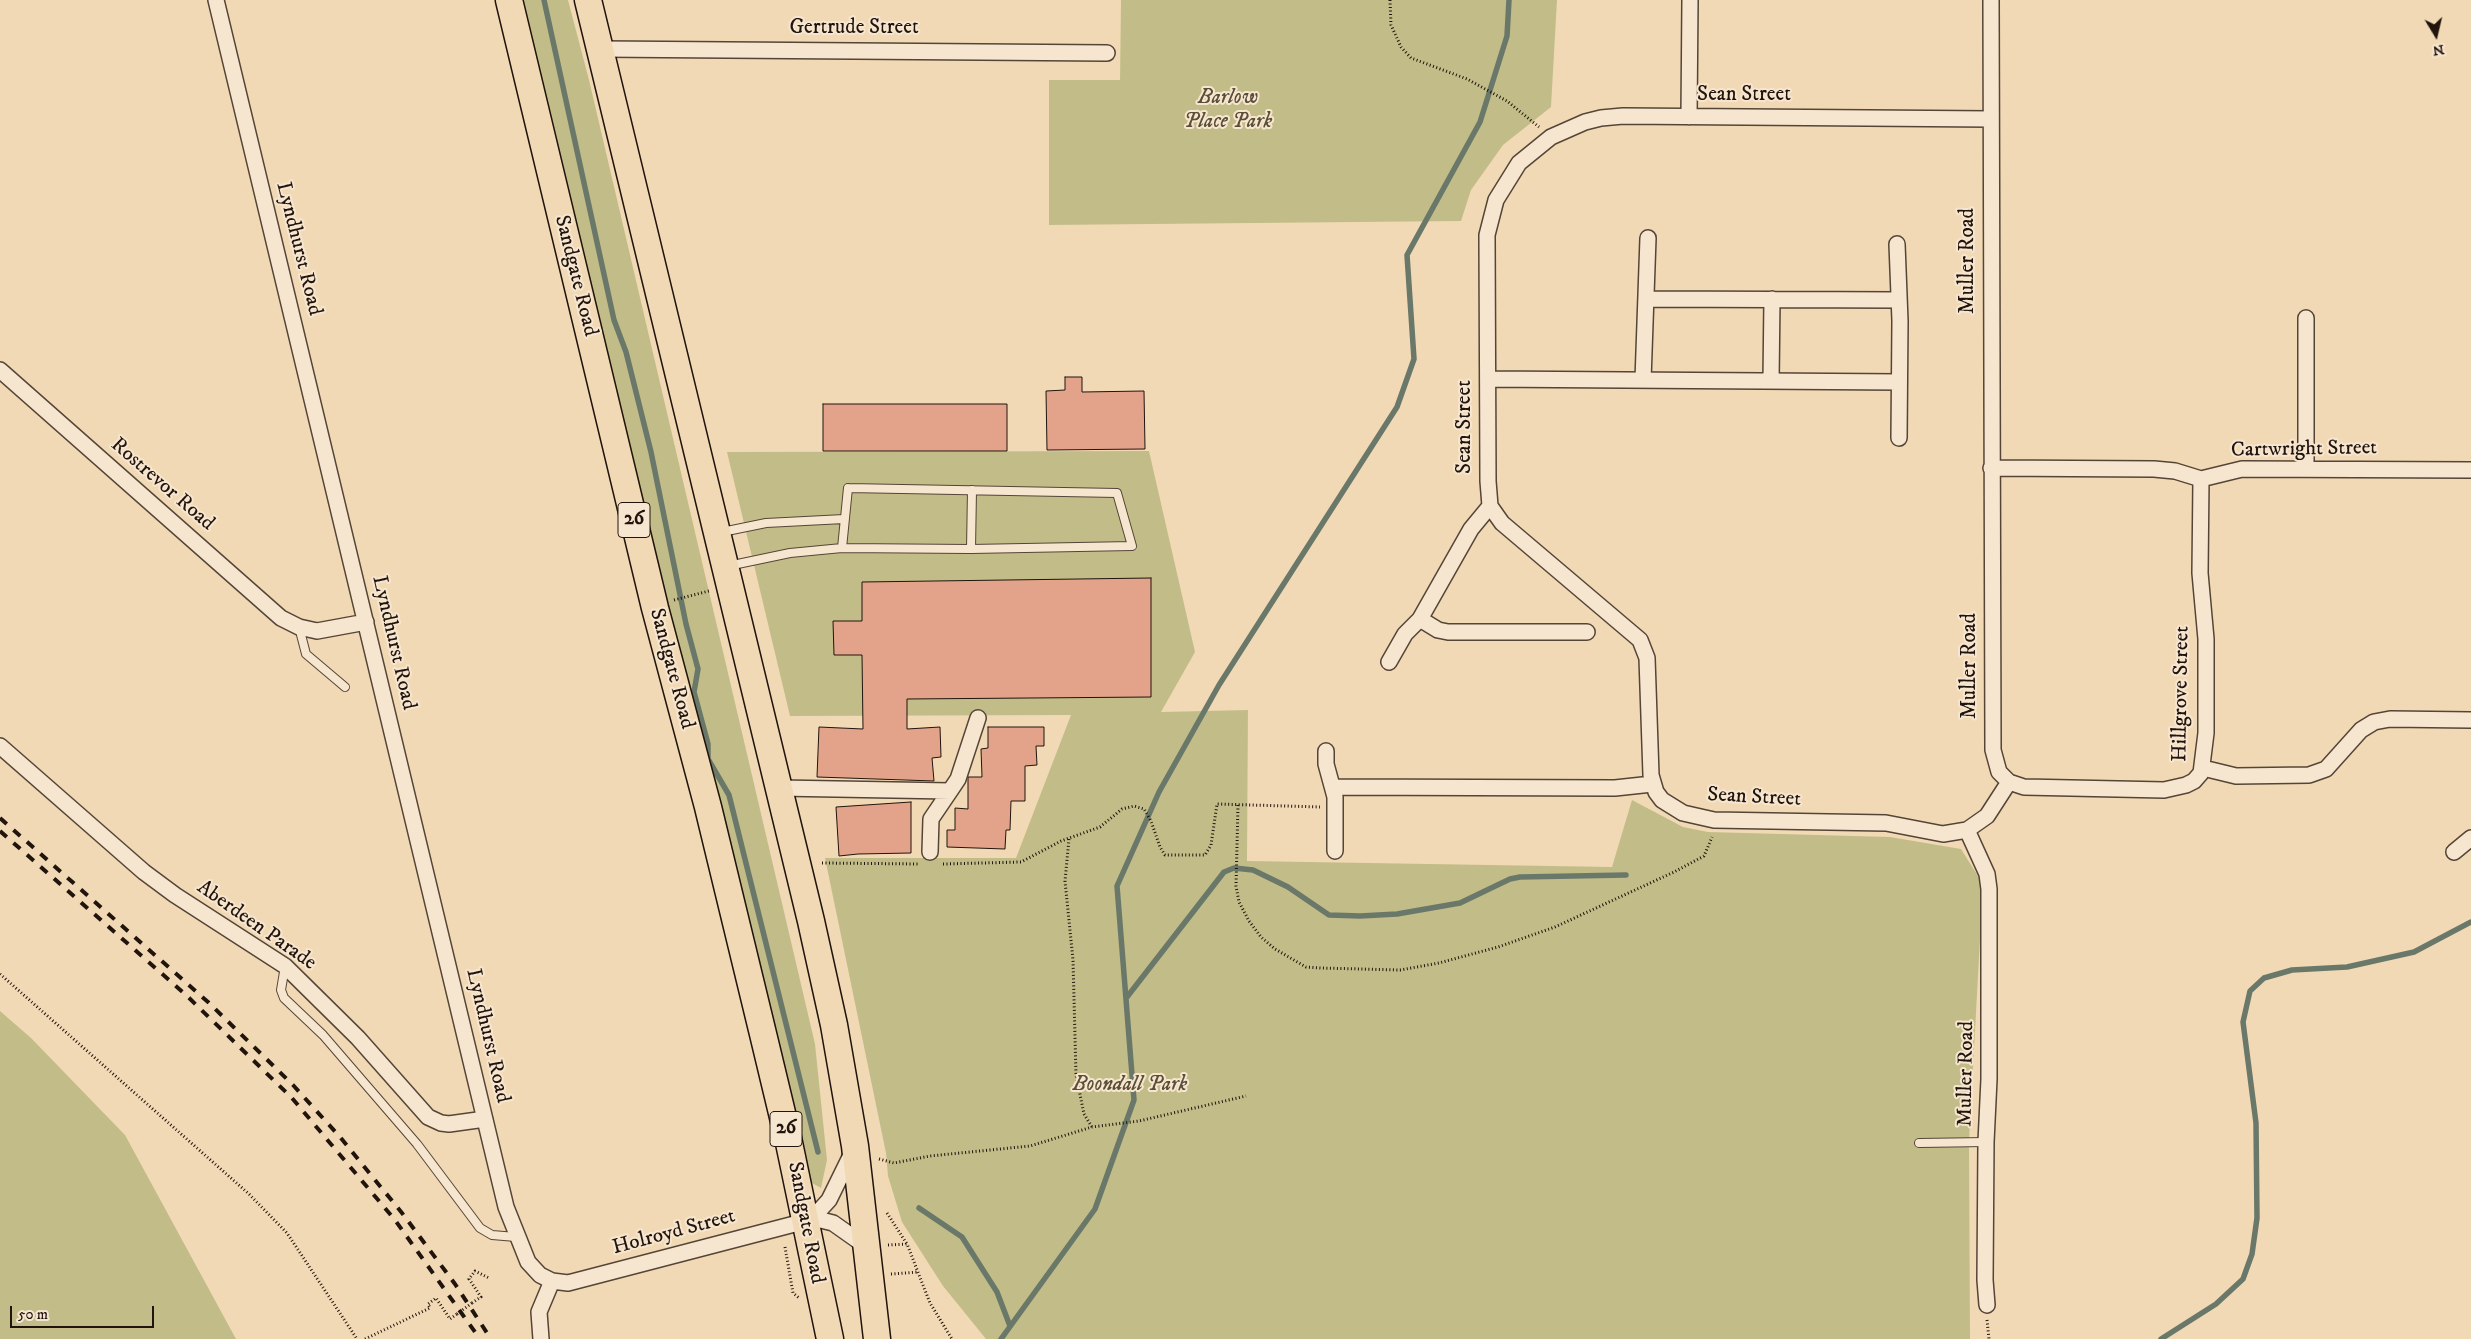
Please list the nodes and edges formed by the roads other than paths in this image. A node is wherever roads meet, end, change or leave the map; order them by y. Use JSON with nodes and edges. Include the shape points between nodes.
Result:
{"nodes":[{"id":1,"x":216,"y":0,"type":"edge"},
{"id":2,"x":508,"y":0,"type":"edge"},
{"id":3,"x":588,"y":0,"type":"edge"},
{"id":4,"x":1690,"y":0,"type":"edge"},
{"id":5,"x":1991,"y":0,"type":"edge"},
{"id":6,"x":601,"y":49,"type":"junction"},
{"id":7,"x":1107,"y":52,"type":"dead end"},
{"id":8,"x":1689,"y":117,"type":"junction"},
{"id":9,"x":1990,"y":119,"type":"junction"},
{"id":10,"x":1648,"y":238,"type":"dead end"},
{"id":11,"x":1897,"y":244,"type":"dead end"},
{"id":12,"x":1647,"y":298,"type":"junction"},
{"id":13,"x":1772,"y":299,"type":"junction"},
{"id":14,"x":1899,"y":300,"type":"junction"},
{"id":15,"x":2306,"y":318,"type":"dead end"},
{"id":16,"x":0,"y":370,"type":"edge"},
{"id":17,"x":1488,"y":379,"type":"junction"},
{"id":18,"x":1643,"y":380,"type":"junction"},
{"id":19,"x":1771,"y":381,"type":"junction"},
{"id":20,"x":1899,"y":382,"type":"junction"},
{"id":21,"x":1899,"y":438,"type":"dead end"},
{"id":22,"x":1991,"y":468,"type":"junction"},
{"id":23,"x":2306,"y":469,"type":"junction"},
{"id":24,"x":2471,"y":470,"type":"edge"},
{"id":25,"x":2201,"y":479,"type":"junction"},
{"id":26,"x":972,"y":490,"type":"junction"},
{"id":27,"x":1490,"y":506,"type":"junction"},
{"id":28,"x":844,"y":519,"type":"junction"},
{"id":29,"x":716,"y":534,"type":"junction"},
{"id":30,"x":842,"y":548,"type":"junction"},
{"id":31,"x":971,"y":549,"type":"junction"},
{"id":32,"x":720,"y":578,"type":"junction"},
{"id":33,"x":1420,"y":619,"type":"junction"},
{"id":34,"x":366,"y":622,"type":"junction"},
{"id":35,"x":298,"y":627,"type":"junction"},
{"id":36,"x":1587,"y":632,"type":"dead end"},
{"id":37,"x":1389,"y":662,"type":"dead end"},
{"id":38,"x":345,"y":687,"type":"dead end"},
{"id":39,"x":978,"y":718,"type":"dead end"},
{"id":40,"x":2471,"y":720,"type":"edge"},
{"id":41,"x":0,"y":746,"type":"edge"},
{"id":42,"x":1326,"y":751,"type":"dead end"},
{"id":43,"x":2203,"y":768,"type":"junction"},
{"id":44,"x":2009,"y":782,"type":"junction"},
{"id":45,"x":1652,"y":784,"type":"junction"},
{"id":46,"x":1333,"y":787,"type":"junction"},
{"id":47,"x":779,"y":788,"type":"junction"},
{"id":48,"x":950,"y":792,"type":"junction"},
{"id":49,"x":1967,"y":830,"type":"junction"},
{"id":50,"x":2471,"y":838,"type":"edge"},
{"id":51,"x":1335,"y":851,"type":"dead end"},
{"id":52,"x":2454,"y":852,"type":"dead end"},
{"id":53,"x":926,"y":858,"type":"road end"},
{"id":54,"x":285,"y":966,"type":"junction"},
{"id":55,"x":485,"y":1119,"type":"junction"},
{"id":56,"x":1986,"y":1142,"type":"junction"},
{"id":57,"x":1919,"y":1143,"type":"dead end"},
{"id":58,"x":867,"y":1152,"type":"junction"},
{"id":59,"x":806,"y":1221,"type":"junction"},
{"id":60,"x":516,"y":1237,"type":"junction"},
{"id":61,"x":876,"y":1247,"type":"junction"},
{"id":62,"x":552,"y":1281,"type":"junction"},
{"id":63,"x":1987,"y":1305,"type":"dead end"},
{"id":64,"x":541,"y":1339,"type":"edge"},
{"id":65,"x":830,"y":1339,"type":"edge"},
{"id":66,"x":877,"y":1339,"type":"edge"}],
"edges":[{"from":1,"to":34,"type":"street","name":"Lyndhurst Road"},
{"from":2,"to":59,"type":"highway","name":"Sandgate Road","number":"26","via":[[655,608],[762,1028]]},
{"from":3,"to":6,"type":"highway"},
{"from":4,"to":8,"type":"street"},
{"from":5,"to":9,"type":"street","name":"Muller Road"},
{"from":6,"to":7,"type":"street","name":"Gertrude Street"},
{"from":6,"to":29,"type":"highway"},
{"from":8,"to":9,"type":"street","name":"Sean Street"},
{"from":8,"to":17,"type":"street","name":"Sean Street","via":[[1601,118],[1585,122],[1551,137],[1519,163],[1496,200],[1487,235]]},
{"from":9,"to":22,"type":"street","name":"Muller Road"},
{"from":10,"to":12,"type":"street"},
{"from":11,"to":14,"type":"street"},
{"from":12,"to":13,"type":"street"},
{"from":12,"to":18,"type":"street"},
{"from":13,"to":14,"type":"street"},
{"from":13,"to":19,"type":"street"},
{"from":14,"to":20,"type":"street"},
{"from":15,"to":23,"type":"street"},
{"from":16,"to":35,"type":"street","name":"Rostrevor Road","via":[[281,618]]},
{"from":17,"to":18,"type":"street"},
{"from":17,"to":27,"type":"street","name":"Sean Street"},
{"from":18,"to":19,"type":"street"},
{"from":19,"to":20,"type":"street"},
{"from":20,"to":21,"type":"street"},
{"from":22,"to":25,"type":"street","via":[[2165,469]]},
{"from":22,"to":44,"type":"street","name":"Muller Road","via":[[1993,750],[1999,772]]},
{"from":23,"to":24,"type":"street","name":"Cartwright Street"},
{"from":23,"to":25,"type":"street","name":"Cartwright Street","via":[[2233,470]]},
{"from":25,"to":43,"type":"street","name":"Hillgrove Street","via":[[2200,573],[2206,638]]},
{"from":26,"to":28,"type":"lane","via":[[848,488]]},
{"from":26,"to":31,"type":"lane"},
{"from":26,"to":31,"type":"lane","via":[[1117,494],[1132,546]]},
{"from":27,"to":33,"type":"street","via":[[1471,529]]},
{"from":27,"to":45,"type":"street","via":[[1502,522],[1640,640],[1648,658]]},
{"from":28,"to":29,"type":"lane","via":[[766,523]]},
{"from":28,"to":30,"type":"lane"},
{"from":29,"to":32,"type":"highway"},
{"from":30,"to":31,"type":"lane"},
{"from":30,"to":32,"type":"lane","via":[[790,553]]},
{"from":32,"to":47,"type":"highway"},
{"from":33,"to":36,"type":"street","via":[[1448,632]]},
{"from":33,"to":37,"type":"street","via":[[1405,634]]},
{"from":34,"to":35,"type":"street","name":"Rostrevor Road","via":[[316,630]]},
{"from":34,"to":55,"type":"street","name":"Lyndhurst Road"},
{"from":35,"to":38,"type":"lane","via":[[306,654]]},
{"from":39,"to":48,"type":"street","via":[[958,779]]},
{"from":40,"to":43,"type":"street","via":[[2390,719],[2374,722],[2361,730],[2333,763],[2319,773],[2309,775],[2236,776]]},
{"from":41,"to":54,"type":"street","name":"Aberdeen Parade","via":[[144,872]]},
{"from":42,"to":46,"type":"street"},
{"from":43,"to":44,"type":"street","name":"Hillgrove Street","via":[[2194,781],[2164,790],[2030,787]]},
{"from":44,"to":49,"type":"street","via":[[1987,816]]},
{"from":45,"to":46,"type":"street","via":[[1615,788]]},
{"from":45,"to":49,"type":"street","name":"Sean Street","via":[[1662,800],[1672,808],[1699,818],[1886,824],[1952,835]]},
{"from":46,"to":51,"type":"street"},
{"from":47,"to":48,"type":"street"},
{"from":47,"to":58,"type":"highway"},
{"from":48,"to":53,"type":"street","via":[[931,819]]},
{"from":49,"to":56,"type":"street","name":"Muller Road","via":[[1987,874],[1990,889]]},
{"from":50,"to":52,"type":"street"},
{"from":54,"to":55,"type":"street","name":"Aberdeen Parade","via":[[358,1038],[428,1117],[449,1124]]},
{"from":54,"to":60,"type":"lane","via":[[281,990],[284,998],[323,1035],[417,1144],[480,1228],[492,1235]]},
{"from":55,"to":60,"type":"street","name":"Lyndhurst Road"},
{"from":56,"to":57,"type":"lane"},
{"from":56,"to":63,"type":"street","name":"Muller Road"},
{"from":58,"to":59,"type":"street","via":[[829,1200]]},
{"from":58,"to":61,"type":"highway"},
{"from":59,"to":61,"type":"street","via":[[833,1223]]},
{"from":59,"to":62,"type":"street","name":"Holroyd Street","via":[[568,1283]]},
{"from":59,"to":65,"type":"highway","name":"Sandgate Road","number":"26"},
{"from":60,"to":62,"type":"street","name":"Lyndhurst Road","via":[[528,1262],[540,1275]]},
{"from":61,"to":66,"type":"highway","via":[[871,1275]]},
{"from":62,"to":64,"type":"street","via":[[540,1312]]}]}
